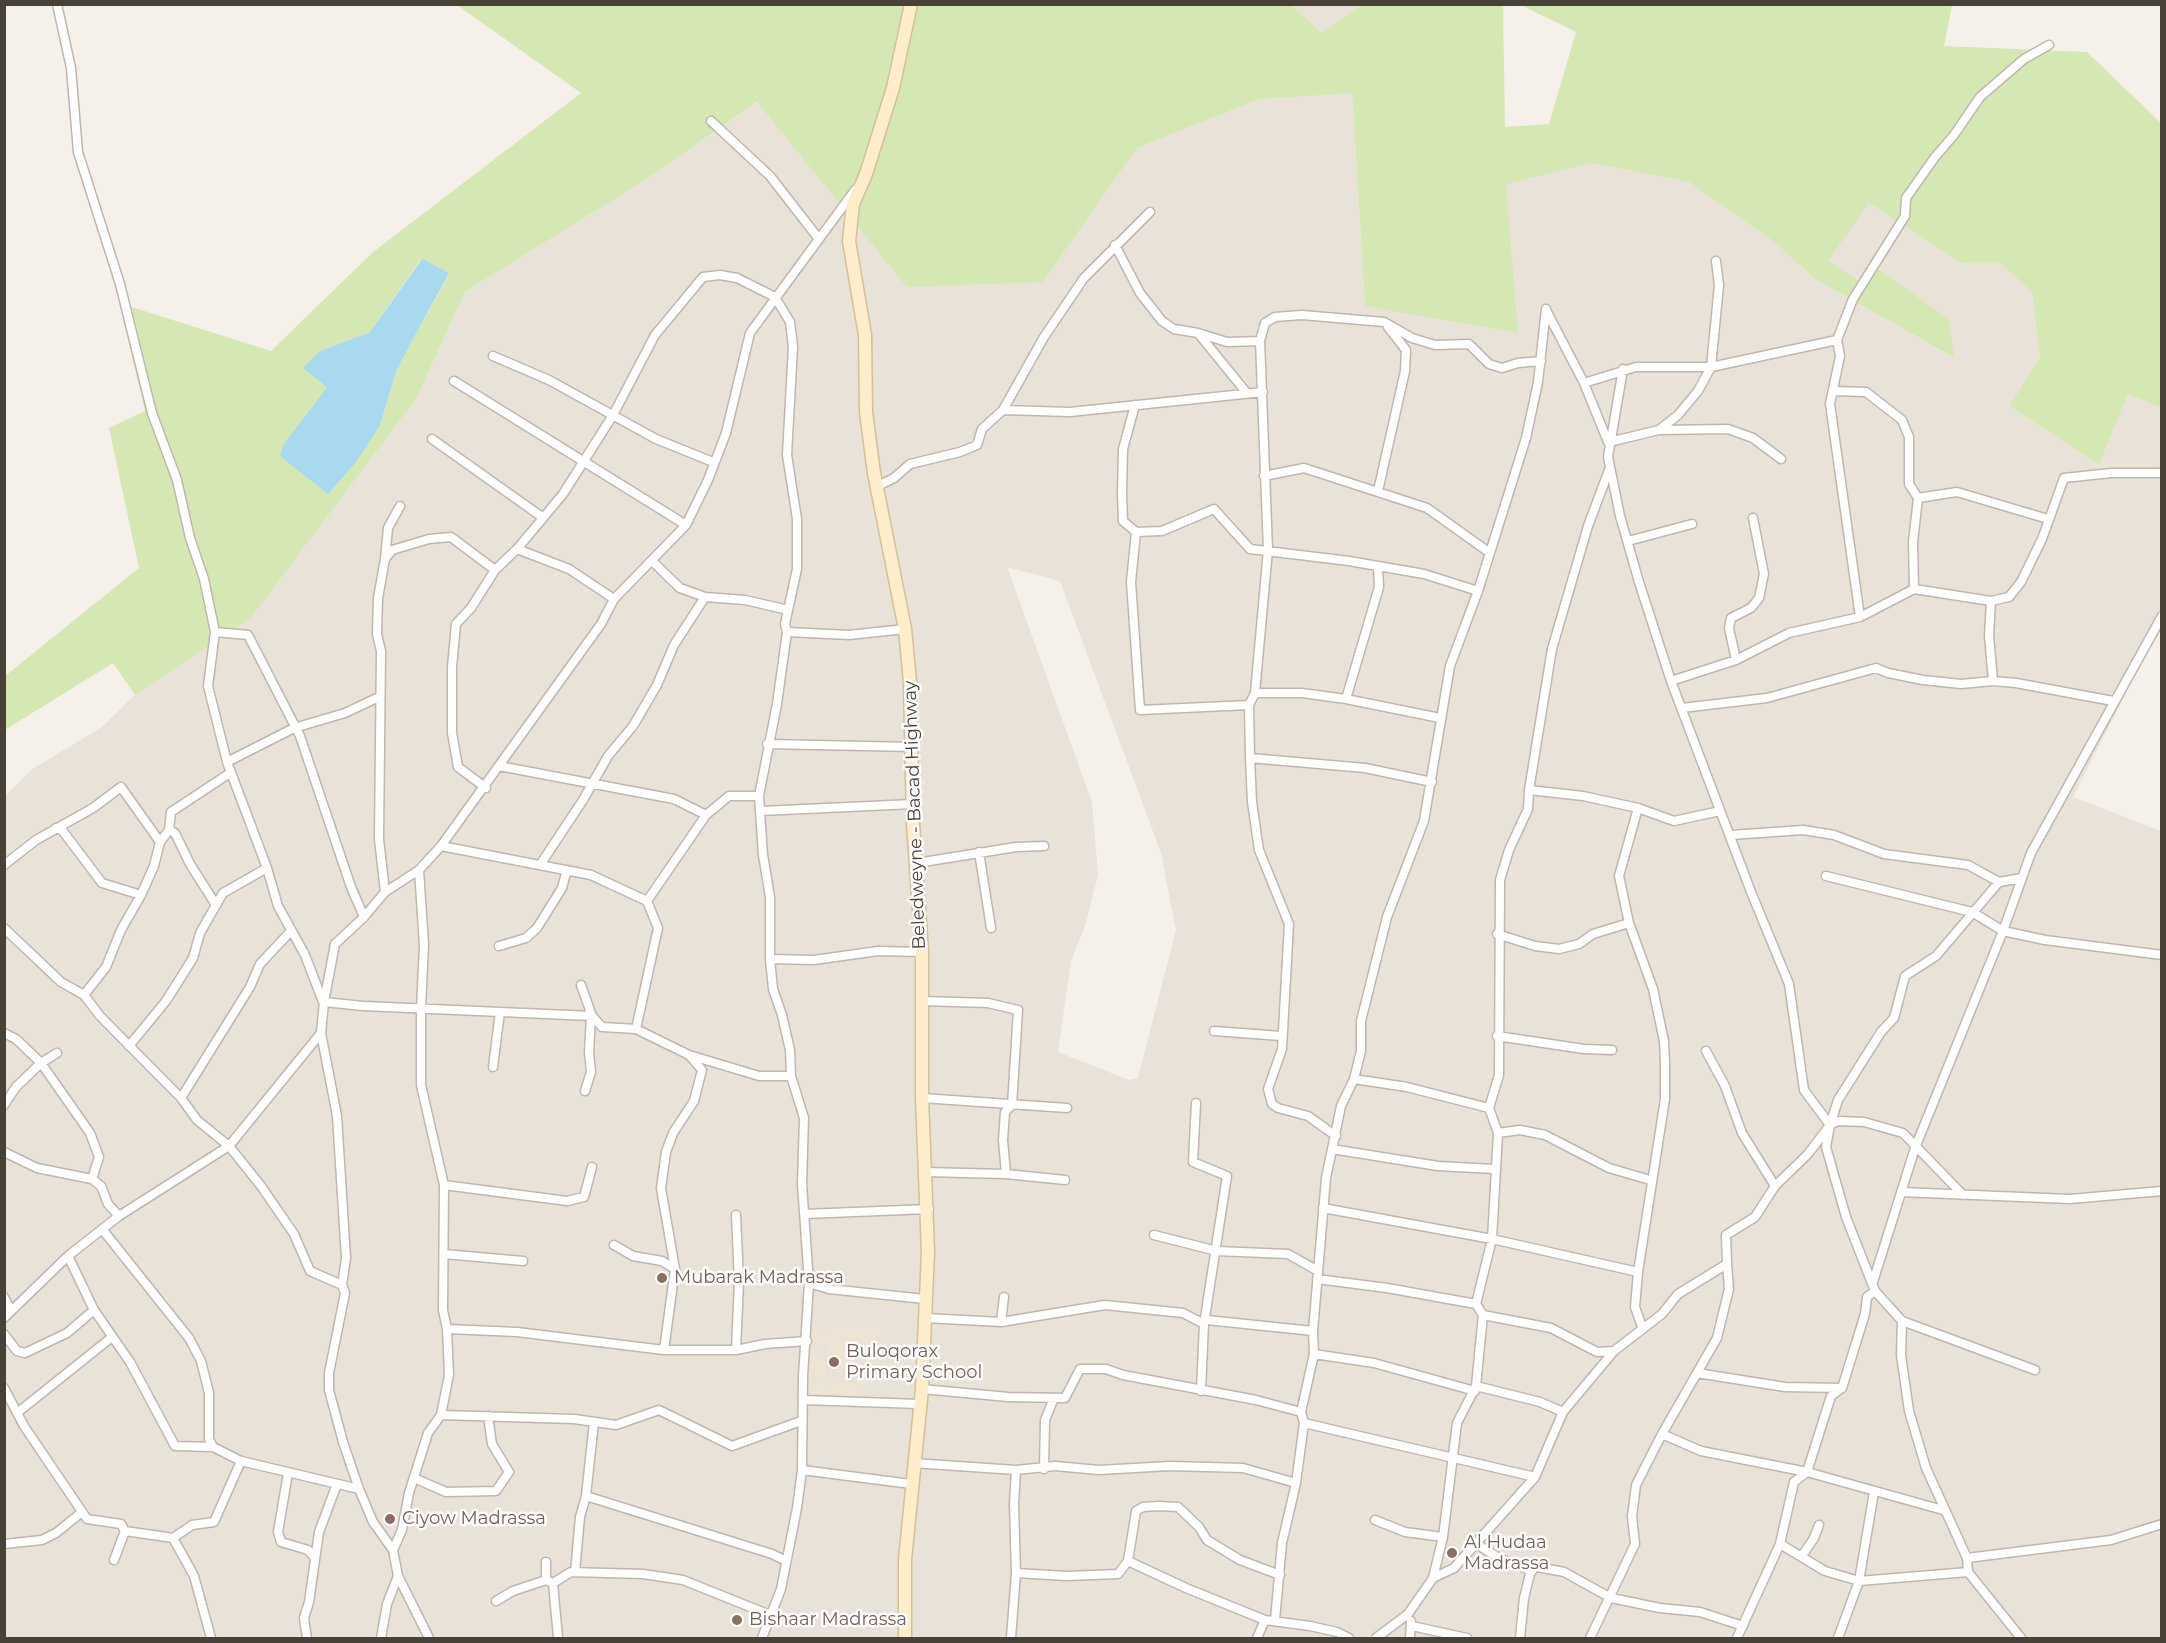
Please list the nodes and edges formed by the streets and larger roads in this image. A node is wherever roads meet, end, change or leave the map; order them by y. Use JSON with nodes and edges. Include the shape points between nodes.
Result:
{"nodes":[{"id":1,"x":57,"y":4,"type":"edge"},
{"id":2,"x":911,"y":4,"type":"edge"},
{"id":3,"x":2049,"y":45,"type":"dead end"},
{"id":4,"x":711,"y":121,"type":"dead end"},
{"id":5,"x":866,"y":174,"type":"junction"},
{"id":6,"x":1150,"y":212,"type":"dead end"},
{"id":7,"x":819,"y":239,"type":"junction"},
{"id":8,"x":1115,"y":245,"type":"junction"},
{"id":9,"x":1716,"y":261,"type":"dead end"},
{"id":10,"x":775,"y":297,"type":"junction"},
{"id":11,"x":1384,"y":322,"type":"junction"},
{"id":12,"x":1198,"y":333,"type":"junction"},
{"id":13,"x":1837,"y":340,"type":"junction"},
{"id":14,"x":1260,"y":341,"type":"junction"},
{"id":15,"x":493,"y":357,"type":"dead end"},
{"id":16,"x":1541,"y":361,"type":"junction"},
{"id":17,"x":1711,"y":367,"type":"junction"},
{"id":18,"x":1623,"y":369,"type":"junction"},
{"id":19,"x":454,"y":381,"type":"dead end"},
{"id":20,"x":1584,"y":383,"type":"junction"},
{"id":21,"x":1834,"y":391,"type":"junction"},
{"id":22,"x":1246,"y":392,"type":"junction"},
{"id":23,"x":1263,"y":392,"type":"junction"},
{"id":24,"x":1135,"y":405,"type":"junction"},
{"id":25,"x":1003,"y":410,"type":"junction"},
{"id":26,"x":614,"y":415,"type":"junction"},
{"id":27,"x":1659,"y":430,"type":"junction"},
{"id":28,"x":432,"y":440,"type":"dead end"},
{"id":29,"x":1608,"y":442,"type":"junction"},
{"id":30,"x":1780,"y":459,"type":"dead end"},
{"id":31,"x":582,"y":462,"type":"junction"},
{"id":32,"x":713,"y":462,"type":"junction"},
{"id":33,"x":1609,"y":470,"type":"junction"},
{"id":34,"x":2162,"y":473,"type":"edge"},
{"id":35,"x":1264,"y":476,"type":"junction"},
{"id":36,"x":876,"y":488,"type":"junction"},
{"id":37,"x":1378,"y":491,"type":"junction"},
{"id":38,"x":1918,"y":498,"type":"junction"},
{"id":39,"x":399,"y":506,"type":"dead end"},
{"id":40,"x":542,"y":517,"type":"junction"},
{"id":41,"x":1754,"y":518,"type":"dead end"},
{"id":42,"x":2048,"y":519,"type":"junction"},
{"id":43,"x":1692,"y":524,"type":"dead end"},
{"id":44,"x":686,"y":525,"type":"junction"},
{"id":45,"x":1136,"y":532,"type":"junction"},
{"id":46,"x":1628,"y":541,"type":"junction"},
{"id":47,"x":517,"y":549,"type":"junction"},
{"id":48,"x":1268,"y":550,"type":"junction"},
{"id":49,"x":1490,"y":554,"type":"junction"},
{"id":50,"x":385,"y":559,"type":"junction"},
{"id":51,"x":652,"y":561,"type":"junction"},
{"id":52,"x":1378,"y":568,"type":"junction"},
{"id":53,"x":495,"y":570,"type":"junction"},
{"id":54,"x":1914,"y":589,"type":"junction"},
{"id":55,"x":1478,"y":591,"type":"junction"},
{"id":56,"x":705,"y":597,"type":"junction"},
{"id":57,"x":614,"y":599,"type":"junction"},
{"id":58,"x":1991,"y":601,"type":"junction"},
{"id":59,"x":788,"y":610,"type":"junction"},
{"id":60,"x":2162,"y":616,"type":"edge"},
{"id":61,"x":1860,"y":617,"type":"junction"},
{"id":62,"x":905,"y":629,"type":"junction"},
{"id":63,"x":215,"y":632,"type":"junction"},
{"id":64,"x":787,"y":632,"type":"junction"},
{"id":65,"x":1736,"y":660,"type":"junction"},
{"id":66,"x":1671,"y":681,"type":"junction"},
{"id":67,"x":1993,"y":681,"type":"junction"},
{"id":68,"x":1255,"y":693,"type":"junction"},
{"id":69,"x":379,"y":697,"type":"junction"},
{"id":70,"x":1346,"y":699,"type":"junction"},
{"id":71,"x":2113,"y":701,"type":"junction"},
{"id":72,"x":1250,"y":705,"type":"junction"},
{"id":73,"x":1682,"y":708,"type":"junction"},
{"id":74,"x":1440,"y":718,"type":"junction"},
{"id":75,"x":294,"y":728,"type":"junction"},
{"id":76,"x":767,"y":744,"type":"junction"},
{"id":77,"x":913,"y":747,"type":"junction"},
{"id":78,"x":1250,"y":758,"type":"junction"},
{"id":79,"x":227,"y":762,"type":"junction"},
{"id":80,"x":500,"y":766,"type":"junction"},
{"id":81,"x":230,"y":773,"type":"junction"},
{"id":82,"x":1432,"y":782,"type":"junction"},
{"id":83,"x":592,"y":785,"type":"junction"},
{"id":84,"x":486,"y":788,"type":"junction"},
{"id":85,"x":1529,"y":790,"type":"junction"},
{"id":86,"x":759,"y":796,"type":"junction"},
{"id":87,"x":913,"y":804,"type":"junction"},
{"id":88,"x":1638,"y":808,"type":"junction"},
{"id":89,"x":1720,"y":810,"type":"junction"},
{"id":90,"x":761,"y":811,"type":"junction"},
{"id":91,"x":706,"y":815,"type":"junction"},
{"id":92,"x":56,"y":828,"type":"junction"},
{"id":93,"x":169,"y":830,"type":"junction"},
{"id":94,"x":1731,"y":835,"type":"junction"},
{"id":95,"x":160,"y":842,"type":"junction"},
{"id":96,"x":441,"y":846,"type":"junction"},
{"id":97,"x":1044,"y":846,"type":"dead end"},
{"id":98,"x":979,"y":852,"type":"junction"},
{"id":99,"x":917,"y":863,"type":"junction"},
{"id":100,"x":4,"y":865,"type":"edge"},
{"id":101,"x":540,"y":865,"type":"junction"},
{"id":102,"x":267,"y":868,"type":"junction"},
{"id":103,"x":419,"y":870,"type":"junction"},
{"id":104,"x":567,"y":870,"type":"junction"},
{"id":105,"x":1826,"y":876,"type":"dead end"},
{"id":106,"x":2022,"y":878,"type":"junction"},
{"id":107,"x":1999,"y":882,"type":"junction"},
{"id":108,"x":385,"y":892,"type":"junction"},
{"id":109,"x":141,"y":894,"type":"junction"},
{"id":110,"x":647,"y":901,"type":"junction"},
{"id":111,"x":216,"y":905,"type":"junction"},
{"id":112,"x":1972,"y":912,"type":"junction"},
{"id":113,"x":364,"y":917,"type":"junction"},
{"id":114,"x":1629,"y":923,"type":"junction"},
{"id":115,"x":4,"y":928,"type":"edge"},
{"id":116,"x":991,"y":928,"type":"dead end"},
{"id":117,"x":2003,"y":931,"type":"junction"},
{"id":118,"x":290,"y":932,"type":"junction"},
{"id":119,"x":1497,"y":934,"type":"junction"},
{"id":120,"x":500,"y":946,"type":"dead end"},
{"id":121,"x":922,"y":952,"type":"junction"},
{"id":122,"x":2162,"y":955,"type":"edge"},
{"id":123,"x":770,"y":959,"type":"junction"},
{"id":124,"x":581,"y":985,"type":"dead end"},
{"id":125,"x":84,"y":995,"type":"junction"},
{"id":126,"x":921,"y":1001,"type":"junction"},
{"id":127,"x":324,"y":1002,"type":"junction"},
{"id":128,"x":421,"y":1008,"type":"junction"},
{"id":129,"x":500,"y":1012,"type":"junction"},
{"id":130,"x":592,"y":1016,"type":"junction"},
{"id":131,"x":636,"y":1029,"type":"junction"},
{"id":132,"x":1214,"y":1031,"type":"dead end"},
{"id":133,"x":4,"y":1033,"type":"edge"},
{"id":134,"x":321,"y":1033,"type":"junction"},
{"id":135,"x":1281,"y":1036,"type":"junction"},
{"id":136,"x":1497,"y":1036,"type":"junction"},
{"id":137,"x":129,"y":1046,"type":"junction"},
{"id":138,"x":1612,"y":1050,"type":"dead end"},
{"id":139,"x":1706,"y":1051,"type":"dead end"},
{"id":140,"x":57,"y":1053,"type":"dead end"},
{"id":141,"x":689,"y":1055,"type":"junction"},
{"id":142,"x":41,"y":1063,"type":"junction"},
{"id":143,"x":493,"y":1066,"type":"dead end"},
{"id":144,"x":791,"y":1076,"type":"junction"},
{"id":145,"x":1354,"y":1079,"type":"junction"},
{"id":146,"x":585,"y":1091,"type":"dead end"},
{"id":147,"x":181,"y":1098,"type":"junction"},
{"id":148,"x":922,"y":1098,"type":"junction"},
{"id":149,"x":1196,"y":1103,"type":"dead end"},
{"id":150,"x":4,"y":1105,"type":"edge"},
{"id":151,"x":1012,"y":1105,"type":"junction"},
{"id":152,"x":1067,"y":1108,"type":"dead end"},
{"id":153,"x":1489,"y":1108,"type":"junction"},
{"id":154,"x":1830,"y":1125,"type":"junction"},
{"id":155,"x":1498,"y":1133,"type":"junction"},
{"id":156,"x":1336,"y":1136,"type":"junction"},
{"id":157,"x":229,"y":1146,"type":"junction"},
{"id":158,"x":1915,"y":1148,"type":"junction"},
{"id":159,"x":1332,"y":1149,"type":"junction"},
{"id":160,"x":4,"y":1152,"type":"edge"},
{"id":161,"x":592,"y":1167,"type":"dead end"},
{"id":162,"x":1494,"y":1169,"type":"junction"},
{"id":163,"x":924,"y":1172,"type":"junction"},
{"id":164,"x":1006,"y":1174,"type":"junction"},
{"id":165,"x":92,"y":1179,"type":"junction"},
{"id":166,"x":1065,"y":1180,"type":"dead end"},
{"id":167,"x":1650,"y":1180,"type":"junction"},
{"id":168,"x":444,"y":1185,"type":"junction"},
{"id":169,"x":1775,"y":1186,"type":"junction"},
{"id":170,"x":2162,"y":1191,"type":"edge"},
{"id":171,"x":1901,"y":1192,"type":"junction"},
{"id":172,"x":1964,"y":1195,"type":"junction"},
{"id":173,"x":1323,"y":1208,"type":"junction"},
{"id":174,"x":928,"y":1209,"type":"junction"},
{"id":175,"x":805,"y":1214,"type":"junction"},
{"id":176,"x":736,"y":1215,"type":"dead end"},
{"id":177,"x":118,"y":1216,"type":"junction"},
{"id":178,"x":102,"y":1229,"type":"junction"},
{"id":179,"x":1154,"y":1234,"type":"dead end"},
{"id":180,"x":1492,"y":1239,"type":"junction"},
{"id":181,"x":614,"y":1245,"type":"dead end"},
{"id":182,"x":1217,"y":1251,"type":"junction"},
{"id":183,"x":444,"y":1254,"type":"junction"},
{"id":184,"x":68,"y":1256,"type":"junction"},
{"id":185,"x":523,"y":1261,"type":"dead end"},
{"id":186,"x":1727,"y":1264,"type":"junction"},
{"id":187,"x":675,"y":1269,"type":"junction"},
{"id":188,"x":1638,"y":1272,"type":"junction"},
{"id":189,"x":1318,"y":1275,"type":"junction"},
{"id":190,"x":809,"y":1283,"type":"junction"},
{"id":191,"x":342,"y":1285,"type":"junction"},
{"id":192,"x":1874,"y":1287,"type":"junction"},
{"id":193,"x":4,"y":1297,"type":"edge"},
{"id":194,"x":1004,"y":1297,"type":"dead end"},
{"id":195,"x":925,"y":1299,"type":"junction"},
{"id":196,"x":1476,"y":1304,"type":"junction"},
{"id":197,"x":94,"y":1310,"type":"junction"},
{"id":198,"x":11,"y":1311,"type":"junction"},
{"id":199,"x":1483,"y":1315,"type":"junction"},
{"id":200,"x":4,"y":1318,"type":"edge"},
{"id":201,"x":926,"y":1318,"type":"junction"},
{"id":202,"x":1902,"y":1321,"type":"junction"},
{"id":203,"x":1001,"y":1322,"type":"junction"},
{"id":204,"x":1206,"y":1322,"type":"junction"},
{"id":205,"x":1642,"y":1327,"type":"junction"},
{"id":206,"x":447,"y":1329,"type":"junction"},
{"id":207,"x":1313,"y":1331,"type":"junction"},
{"id":208,"x":4,"y":1334,"type":"edge"},
{"id":209,"x":112,"y":1337,"type":"junction"},
{"id":210,"x":807,"y":1341,"type":"junction"},
{"id":211,"x":664,"y":1350,"type":"junction"},
{"id":212,"x":736,"y":1350,"type":"junction"},
{"id":213,"x":1614,"y":1351,"type":"junction"},
{"id":214,"x":1314,"y":1354,"type":"junction"},
{"id":215,"x":2035,"y":1370,"type":"dead end"},
{"id":216,"x":1697,"y":1374,"type":"junction"},
{"id":217,"x":4,"y":1388,"type":"edge"},
{"id":218,"x":1842,"y":1388,"type":"junction"},
{"id":219,"x":922,"y":1389,"type":"junction"},
{"id":220,"x":1476,"y":1389,"type":"junction"},
{"id":221,"x":1201,"y":1391,"type":"junction"},
{"id":222,"x":1054,"y":1398,"type":"junction"},
{"id":223,"x":804,"y":1400,"type":"junction"},
{"id":224,"x":920,"y":1404,"type":"junction"},
{"id":225,"x":1301,"y":1412,"type":"junction"},
{"id":226,"x":1563,"y":1412,"type":"junction"},
{"id":227,"x":17,"y":1413,"type":"junction"},
{"id":228,"x":441,"y":1415,"type":"junction"},
{"id":229,"x":489,"y":1416,"type":"junction"},
{"id":230,"x":801,"y":1421,"type":"junction"},
{"id":231,"x":594,"y":1422,"type":"junction"},
{"id":232,"x":1304,"y":1423,"type":"junction"},
{"id":233,"x":1662,"y":1434,"type":"junction"},
{"id":234,"x":213,"y":1448,"type":"junction"},
{"id":235,"x":1452,"y":1456,"type":"junction"},
{"id":236,"x":241,"y":1461,"type":"junction"},
{"id":237,"x":913,"y":1463,"type":"junction"},
{"id":238,"x":1044,"y":1469,"type":"junction"},
{"id":239,"x":802,"y":1470,"type":"junction"},
{"id":240,"x":1016,"y":1470,"type":"junction"},
{"id":241,"x":1807,"y":1472,"type":"junction"},
{"id":242,"x":288,"y":1473,"type":"junction"},
{"id":243,"x":1535,"y":1477,"type":"junction"},
{"id":244,"x":414,"y":1478,"type":"junction"},
{"id":245,"x":1296,"y":1483,"type":"junction"},
{"id":246,"x":338,"y":1484,"type":"junction"},
{"id":247,"x":911,"y":1484,"type":"junction"},
{"id":248,"x":359,"y":1489,"type":"junction"},
{"id":249,"x":1874,"y":1492,"type":"junction"},
{"id":250,"x":586,"y":1496,"type":"junction"},
{"id":251,"x":1943,"y":1510,"type":"junction"},
{"id":252,"x":82,"y":1512,"type":"junction"},
{"id":253,"x":1375,"y":1520,"type":"dead end"},
{"id":254,"x":2162,"y":1524,"type":"edge"},
{"id":255,"x":1819,"y":1525,"type":"dead end"},
{"id":256,"x":125,"y":1531,"type":"junction"},
{"id":257,"x":1443,"y":1537,"type":"junction"},
{"id":258,"x":173,"y":1538,"type":"junction"},
{"id":259,"x":1475,"y":1543,"type":"junction"},
{"id":260,"x":4,"y":1544,"type":"edge"},
{"id":261,"x":1780,"y":1544,"type":"junction"},
{"id":262,"x":393,"y":1550,"type":"junction"},
{"id":263,"x":1802,"y":1556,"type":"junction"},
{"id":264,"x":315,"y":1558,"type":"junction"},
{"id":265,"x":1966,"y":1558,"type":"junction"},
{"id":266,"x":114,"y":1560,"type":"dead end"},
{"id":267,"x":786,"y":1561,"type":"junction"},
{"id":268,"x":1128,"y":1561,"type":"junction"},
{"id":269,"x":546,"y":1562,"type":"dead end"},
{"id":270,"x":1532,"y":1571,"type":"junction"},
{"id":271,"x":575,"y":1572,"type":"junction"},
{"id":272,"x":1968,"y":1572,"type":"junction"},
{"id":273,"x":1016,"y":1573,"type":"junction"},
{"id":274,"x":1280,"y":1575,"type":"junction"},
{"id":275,"x":398,"y":1576,"type":"junction"},
{"id":276,"x":1433,"y":1578,"type":"junction"},
{"id":277,"x":1859,"y":1581,"type":"junction"},
{"id":278,"x":549,"y":1582,"type":"junction"},
{"id":279,"x":1611,"y":1598,"type":"junction"},
{"id":280,"x":496,"y":1601,"type":"dead end"},
{"id":281,"x":1408,"y":1614,"type":"junction"},
{"id":282,"x":770,"y":1615,"type":"junction"},
{"id":283,"x":1265,"y":1620,"type":"junction"},
{"id":284,"x":1275,"y":1620,"type":"junction"},
{"id":285,"x":1412,"y":1626,"type":"junction"},
{"id":286,"x":1743,"y":1626,"type":"junction"},
{"id":287,"x":1843,"y":1626,"type":"junction"},
{"id":288,"x":211,"y":1638,"type":"edge"},
{"id":289,"x":308,"y":1638,"type":"edge"},
{"id":290,"x":381,"y":1638,"type":"edge"},
{"id":291,"x":429,"y":1638,"type":"edge"},
{"id":292,"x":558,"y":1638,"type":"edge"},
{"id":293,"x":762,"y":1638,"type":"edge"},
{"id":294,"x":905,"y":1638,"type":"edge"},
{"id":295,"x":1011,"y":1638,"type":"edge"},
{"id":296,"x":1257,"y":1638,"type":"edge"},
{"id":297,"x":1348,"y":1638,"type":"edge"},
{"id":298,"x":1376,"y":1638,"type":"edge"},
{"id":299,"x":1410,"y":1638,"type":"edge"},
{"id":300,"x":1467,"y":1638,"type":"edge"},
{"id":301,"x":1520,"y":1638,"type":"edge"},
{"id":302,"x":1590,"y":1638,"type":"edge"},
{"id":303,"x":1737,"y":1638,"type":"edge"},
{"id":304,"x":1838,"y":1638,"type":"edge"},
{"id":305,"x":1847,"y":1638,"type":"edge"},
{"id":306,"x":2021,"y":1638,"type":"edge"}],
"edges":[{"from":1,"to":63,"type":"street","via":[[71,68],[78,152],[120,284],[152,413],[177,480]]},
{"from":2,"to":5,"type":"street","name":"Beledweyne - Bacad Highway","via":[[895,79]]},
{"from":3,"to":13,"type":"street","via":[[2024,58],[1980,97],[1935,157],[1906,198],[1905,216],[1853,299]]},
{"from":4,"to":7,"type":"street","via":[[770,176]]},
{"from":5,"to":7,"type":"street"},
{"from":5,"to":36,"type":"street","name":"Beledweyne - Bacad Highway","via":[[853,204],[849,241],[865,335],[866,412]]},
{"from":6,"to":8,"type":"street"},
{"from":7,"to":10,"type":"street"},
{"from":8,"to":12,"type":"street","via":[[1140,293],[1162,321],[1174,329]]},
{"from":8,"to":25,"type":"street","via":[[1084,278],[1044,337]]},
{"from":9,"to":17,"type":"street","via":[[1719,285]]},
{"from":10,"to":26,"type":"street","via":[[737,278],[703,277],[655,335]]},
{"from":10,"to":32,"type":"street","via":[[750,333],[726,433]]},
{"from":10,"to":59,"type":"street","via":[[790,322],[793,347],[787,455],[797,519],[797,569]]},
{"from":11,"to":14,"type":"street","via":[[1302,315],[1275,317],[1265,323]]},
{"from":11,"to":16,"type":"street","via":[[1412,339],[1436,345],[1470,344],[1489,364],[1502,368]]},
{"from":11,"to":37,"type":"street","via":[[1406,350],[1405,371]]},
{"from":12,"to":14,"type":"street","via":[[1227,342]]},
{"from":12,"to":22,"type":"street"},
{"from":13,"to":17,"type":"street"},
{"from":13,"to":21,"type":"street","via":[[1840,356]]},
{"from":14,"to":23,"type":"street"},
{"from":15,"to":26,"type":"street","via":[[549,380]]},
{"from":16,"to":20,"type":"street","via":[[1546,309]]},
{"from":16,"to":49,"type":"street","via":[[1527,438]]},
{"from":17,"to":18,"type":"street"},
{"from":17,"to":27,"type":"street","via":[[1698,391]]},
{"from":18,"to":20,"type":"street"},
{"from":18,"to":29,"type":"street"},
{"from":19,"to":31,"type":"street"},
{"from":20,"to":29,"type":"street"},
{"from":21,"to":38,"type":"street","via":[[1866,392],[1902,420],[1909,437],[1909,484]]},
{"from":21,"to":61,"type":"street","via":[[1830,404],[1833,431]]},
{"from":22,"to":23,"type":"street"},
{"from":22,"to":24,"type":"street"},
{"from":23,"to":35,"type":"street"},
{"from":24,"to":25,"type":"street","via":[[1070,412]]},
{"from":24,"to":45,"type":"street","via":[[1123,449],[1122,494],[1123,521]]},
{"from":25,"to":36,"type":"street","via":[[982,429],[977,445],[910,464]]},
{"from":26,"to":31,"type":"street"},
{"from":26,"to":32,"type":"street","via":[[656,439]]},
{"from":27,"to":29,"type":"street"},
{"from":27,"to":30,"type":"street","via":[[1728,429],[1753,438]]},
{"from":28,"to":40,"type":"street"},
{"from":29,"to":33,"type":"street"},
{"from":31,"to":40,"type":"street","via":[[563,494]]},
{"from":31,"to":44,"type":"street"},
{"from":32,"to":44,"type":"street"},
{"from":33,"to":46,"type":"street"},
{"from":33,"to":85,"type":"street","via":[[1588,526],[1552,649]]},
{"from":34,"to":42,"type":"street","via":[[2064,478]]},
{"from":35,"to":37,"type":"street","via":[[1304,468]]},
{"from":35,"to":48,"type":"street"},
{"from":36,"to":62,"type":"street","name":"Beledweyne - Bacad Highway"},
{"from":37,"to":49,"type":"street","via":[[1427,508]]},
{"from":38,"to":42,"type":"street","via":[[1957,492]]},
{"from":38,"to":54,"type":"street","via":[[1913,542]]},
{"from":39,"to":50,"type":"street","via":[[388,528]]},
{"from":40,"to":47,"type":"street"},
{"from":41,"to":65,"type":"street","via":[[1764,574],[1759,598],[1751,608],[1731,618],[1729,628]]},
{"from":42,"to":58,"type":"street","via":[[2021,582],[2009,597]]},
{"from":43,"to":46,"type":"street"},
{"from":44,"to":51,"type":"street"},
{"from":45,"to":48,"type":"street","via":[[1162,531],[1214,509],[1250,549]]},
{"from":45,"to":72,"type":"street","via":[[1131,582],[1140,710]]},
{"from":46,"to":66,"type":"street"},
{"from":47,"to":53,"type":"street"},
{"from":47,"to":57,"type":"street","via":[[569,569]]},
{"from":48,"to":52,"type":"street"},
{"from":48,"to":68,"type":"street"},
{"from":49,"to":55,"type":"street"},
{"from":50,"to":53,"type":"street","via":[[392,550],[451,537]]},
{"from":50,"to":69,"type":"street","via":[[378,598]]},
{"from":51,"to":56,"type":"street","via":[[680,588]]},
{"from":51,"to":57,"type":"street"},
{"from":52,"to":55,"type":"street","via":[[1424,574]]},
{"from":52,"to":70,"type":"street","via":[[1379,587]]},
{"from":53,"to":84,"type":"street","via":[[456,624],[452,667],[452,733],[458,767]]},
{"from":54,"to":58,"type":"street"},
{"from":54,"to":61,"type":"street"},
{"from":55,"to":74,"type":"street","via":[[1449,666]]},
{"from":56,"to":59,"type":"street","via":[[745,600]]},
{"from":56,"to":83,"type":"street","via":[[674,645],[633,726],[608,756]]},
{"from":57,"to":80,"type":"street","via":[[602,624]]},
{"from":58,"to":67,"type":"street"},
{"from":59,"to":64,"type":"street"},
{"from":60,"to":71,"type":"street"},
{"from":61,"to":65,"type":"street","via":[[1789,633]]},
{"from":62,"to":64,"type":"street","via":[[849,635]]},
{"from":62,"to":77,"type":"street","name":"Beledweyne - Bacad Highway"},
{"from":63,"to":75,"type":"street","via":[[248,635]]},
{"from":63,"to":79,"type":"street","via":[[208,686]]},
{"from":64,"to":76,"type":"street"},
{"from":65,"to":66,"type":"street"},
{"from":66,"to":73,"type":"street"},
{"from":67,"to":71,"type":"street"},
{"from":67,"to":73,"type":"street","via":[[1961,684],[1888,674],[1876,668],[1767,698]]},
{"from":68,"to":70,"type":"street","via":[[1302,693]]},
{"from":68,"to":72,"type":"street"},
{"from":69,"to":75,"type":"street","via":[[345,713]]},
{"from":69,"to":108,"type":"street","via":[[379,838]]},
{"from":70,"to":74,"type":"street"},
{"from":71,"to":106,"type":"street","via":[[2031,853]]},
{"from":72,"to":78,"type":"street"},
{"from":73,"to":89,"type":"street"},
{"from":74,"to":82,"type":"street"},
{"from":75,"to":79,"type":"street"},
{"from":75,"to":113,"type":"street"},
{"from":76,"to":77,"type":"street"},
{"from":76,"to":86,"type":"street"},
{"from":77,"to":87,"type":"street","name":"Beledweyne - Bacad Highway"},
{"from":78,"to":82,"type":"street","via":[[1365,768]]},
{"from":78,"to":135,"type":"street","via":[[1259,850],[1289,924]]},
{"from":79,"to":81,"type":"street"},
{"from":80,"to":83,"type":"street"},
{"from":80,"to":84,"type":"street"},
{"from":81,"to":93,"type":"street","via":[[171,812]]},
{"from":81,"to":102,"type":"street"},
{"from":82,"to":145,"type":"street","via":[[1425,821],[1387,916],[1361,1021],[1361,1051]]},
{"from":83,"to":91,"type":"street","via":[[674,799]]},
{"from":83,"to":101,"type":"street"},
{"from":84,"to":96,"type":"street"},
{"from":85,"to":88,"type":"street"},
{"from":85,"to":119,"type":"street","via":[[1528,809],[1500,880]]},
{"from":86,"to":90,"type":"street"},
{"from":86,"to":91,"type":"street","via":[[729,796]]},
{"from":87,"to":90,"type":"street"},
{"from":87,"to":99,"type":"street","name":"Beledweyne - Bacad Highway"},
{"from":88,"to":89,"type":"street","via":[[1674,821]]},
{"from":88,"to":114,"type":"street","via":[[1619,876]]},
{"from":89,"to":94,"type":"street"},
{"from":90,"to":123,"type":"street","via":[[770,897]]},
{"from":91,"to":110,"type":"street"},
{"from":92,"to":95,"type":"street","via":[[121,787]]},
{"from":92,"to":100,"type":"street"},
{"from":92,"to":109,"type":"street","via":[[62,830],[102,883]]},
{"from":93,"to":95,"type":"street"},
{"from":93,"to":111,"type":"street","via":[[175,833]]},
{"from":94,"to":107,"type":"street","via":[[1803,830],[1834,835],[1884,854],[1968,865]]},
{"from":94,"to":154,"type":"street","via":[[1789,984],[1804,1090]]},
{"from":95,"to":109,"type":"street"},
{"from":96,"to":101,"type":"street"},
{"from":96,"to":103,"type":"street"},
{"from":97,"to":98,"type":"street"},
{"from":98,"to":99,"type":"street"},
{"from":98,"to":116,"type":"street"},
{"from":99,"to":121,"type":"street","name":"Beledweyne - Bacad Highway"},
{"from":101,"to":104,"type":"street"},
{"from":102,"to":111,"type":"street","via":[[223,893]]},
{"from":102,"to":118,"type":"street"},
{"from":103,"to":108,"type":"street"},
{"from":103,"to":128,"type":"street","via":[[424,945]]},
{"from":104,"to":110,"type":"street","via":[[614,883]]},
{"from":104,"to":120,"type":"street","via":[[562,888],[537,928],[526,938]]},
{"from":105,"to":112,"type":"street"},
{"from":106,"to":107,"type":"street"},
{"from":106,"to":117,"type":"street"},
{"from":107,"to":112,"type":"street"},
{"from":108,"to":113,"type":"street"},
{"from":109,"to":125,"type":"street","via":[[106,967]]},
{"from":110,"to":131,"type":"street","via":[[658,928]]},
{"from":111,"to":137,"type":"street","via":[[200,933],[188,967],[150,1023]]},
{"from":112,"to":117,"type":"street"},
{"from":112,"to":154,"type":"street","via":[[1936,956],[1905,976],[1894,1018],[1838,1100]]},
{"from":113,"to":127,"type":"street","via":[[335,944]]},
{"from":114,"to":119,"type":"street","via":[[1559,949]]},
{"from":114,"to":167,"type":"street","via":[[1653,989],[1664,1041],[1665,1099]]},
{"from":115,"to":125,"type":"street","via":[[61,982]]},
{"from":117,"to":122,"type":"street"},
{"from":117,"to":158,"type":"street"},
{"from":118,"to":127,"type":"street","via":[[305,955]]},
{"from":118,"to":147,"type":"street","via":[[260,964],[250,987]]},
{"from":119,"to":136,"type":"street"},
{"from":121,"to":123,"type":"street","via":[[878,951],[814,960]]},
{"from":121,"to":126,"type":"street","name":"Beledweyne - Bacad Highway"},
{"from":123,"to":144,"type":"street","via":[[773,989],[790,1050]]},
{"from":124,"to":130,"type":"street"},
{"from":125,"to":137,"type":"street"},
{"from":126,"to":148,"type":"street","name":"Beledweyne - Bacad Highway"},
{"from":126,"to":151,"type":"street","via":[[988,1003],[1018,1010]]},
{"from":127,"to":128,"type":"street"},
{"from":127,"to":134,"type":"street"},
{"from":128,"to":129,"type":"street"},
{"from":128,"to":168,"type":"street","via":[[421,1085]]},
{"from":129,"to":130,"type":"street"},
{"from":129,"to":143,"type":"street"},
{"from":130,"to":131,"type":"street","via":[[602,1027]]},
{"from":130,"to":146,"type":"street","via":[[591,1072]]},
{"from":131,"to":141,"type":"street"},
{"from":132,"to":135,"type":"street"},
{"from":133,"to":142,"type":"street"},
{"from":134,"to":157,"type":"street"},
{"from":134,"to":191,"type":"street","via":[[337,1116],[342,1168],[346,1258]]},
{"from":135,"to":156,"type":"street","via":[[1282,1049],[1268,1089],[1272,1104],[1308,1116]]},
{"from":136,"to":138,"type":"street"},
{"from":136,"to":153,"type":"street","via":[[1498,1075]]},
{"from":137,"to":147,"type":"street"},
{"from":139,"to":169,"type":"street","via":[[1725,1086],[1742,1132]]},
{"from":140,"to":142,"type":"street"},
{"from":141,"to":144,"type":"street","via":[[759,1076]]},
{"from":141,"to":187,"type":"street","via":[[702,1070],[694,1101],[673,1133],[666,1152],[661,1188]]},
{"from":142,"to":150,"type":"street"},
{"from":142,"to":165,"type":"street","via":[[90,1133],[99,1157]]},
{"from":144,"to":175,"type":"street","via":[[804,1119]]},
{"from":145,"to":153,"type":"street"},
{"from":145,"to":156,"type":"street","via":[[1341,1106]]},
{"from":147,"to":157,"type":"street","via":[[197,1120]]},
{"from":148,"to":151,"type":"street"},
{"from":148,"to":163,"type":"street","name":"Beledweyne - Bacad Highway"},
{"from":149,"to":182,"type":"street","via":[[1193,1162],[1227,1176]]},
{"from":151,"to":152,"type":"street"},
{"from":151,"to":164,"type":"street","via":[[1005,1112]]},
{"from":153,"to":155,"type":"street"},
{"from":154,"to":158,"type":"street","via":[[1838,1121],[1864,1122],[1903,1133]]},
{"from":154,"to":169,"type":"street","via":[[1808,1154]]},
{"from":154,"to":192,"type":"street","via":[[1826,1147],[1846,1217]]},
{"from":155,"to":162,"type":"street"},
{"from":155,"to":167,"type":"street","via":[[1520,1130],[1545,1135],[1609,1167]]},
{"from":156,"to":159,"type":"street"},
{"from":157,"to":177,"type":"street"},
{"from":157,"to":191,"type":"street","via":[[294,1234],[310,1271]]},
{"from":158,"to":171,"type":"street"},
{"from":158,"to":172,"type":"street"},
{"from":159,"to":162,"type":"street","via":[[1438,1167]]},
{"from":159,"to":173,"type":"street"},
{"from":160,"to":165,"type":"street","via":[[37,1168]]},
{"from":161,"to":168,"type":"street","via":[[584,1197],[567,1201]]},
{"from":162,"to":180,"type":"street"},
{"from":163,"to":164,"type":"street"},
{"from":163,"to":174,"type":"street","name":"Beledweyne - Bacad Highway"},
{"from":164,"to":166,"type":"street"},
{"from":165,"to":177,"type":"street","via":[[101,1186]]},
{"from":167,"to":188,"type":"street"},
{"from":168,"to":183,"type":"street"},
{"from":169,"to":186,"type":"street","via":[[1755,1217],[1726,1235]]},
{"from":170,"to":172,"type":"street","via":[[2070,1199]]},
{"from":171,"to":172,"type":"street"},
{"from":171,"to":192,"type":"street"},
{"from":173,"to":180,"type":"street"},
{"from":173,"to":189,"type":"street"},
{"from":174,"to":175,"type":"street"},
{"from":174,"to":195,"type":"street","name":"Beledweyne - Bacad Highway"},
{"from":175,"to":190,"type":"street"},
{"from":176,"to":212,"type":"street"},
{"from":177,"to":178,"type":"street"},
{"from":178,"to":184,"type":"street"},
{"from":178,"to":234,"type":"street","via":[[189,1338],[201,1361],[209,1393],[209,1439]]},
{"from":179,"to":182,"type":"street"},
{"from":180,"to":188,"type":"street"},
{"from":180,"to":196,"type":"street"},
{"from":181,"to":187,"type":"street","via":[[633,1256],[662,1261]]},
{"from":182,"to":189,"type":"street","via":[[1288,1254]]},
{"from":182,"to":204,"type":"street"},
{"from":183,"to":185,"type":"street"},
{"from":183,"to":206,"type":"street","via":[[443,1310]]},
{"from":184,"to":197,"type":"street"},
{"from":184,"to":198,"type":"street"},
{"from":186,"to":205,"type":"street","via":[[1678,1294],[1662,1314]]},
{"from":186,"to":216,"type":"street","via":[[1729,1289],[1717,1338]]},
{"from":187,"to":211,"type":"street"},
{"from":188,"to":205,"type":"street","via":[[1635,1307]]},
{"from":189,"to":196,"type":"street"},
{"from":189,"to":207,"type":"street"},
{"from":190,"to":195,"type":"street","via":[[829,1289]]},
{"from":190,"to":210,"type":"street"},
{"from":191,"to":248,"type":"street","via":[[345,1293],[329,1373],[330,1390]]},
{"from":192,"to":202,"type":"street"},
{"from":192,"to":218,"type":"street","via":[[1867,1297]]},
{"from":193,"to":198,"type":"street"},
{"from":194,"to":203,"type":"street"},
{"from":195,"to":201,"type":"street","name":"Beledweyne - Bacad Highway"},
{"from":196,"to":199,"type":"street"},
{"from":197,"to":208,"type":"street","via":[[67,1333],[25,1353],[17,1351]]},
{"from":197,"to":209,"type":"street"},
{"from":198,"to":200,"type":"street"},
{"from":199,"to":213,"type":"street","via":[[1551,1328],[1597,1352]]},
{"from":199,"to":220,"type":"street"},
{"from":201,"to":203,"type":"street"},
{"from":201,"to":219,"type":"street","name":"Beledweyne - Bacad Highway"},
{"from":202,"to":215,"type":"street"},
{"from":202,"to":251,"type":"street","via":[[1901,1355],[1909,1411]]},
{"from":203,"to":204,"type":"street","via":[[1105,1305],[1183,1313]]},
{"from":204,"to":207,"type":"street"},
{"from":204,"to":221,"type":"street"},
{"from":205,"to":213,"type":"street"},
{"from":206,"to":211,"type":"street","via":[[517,1332]]},
{"from":206,"to":228,"type":"street","via":[[449,1374]]},
{"from":207,"to":214,"type":"street"},
{"from":209,"to":227,"type":"street"},
{"from":209,"to":234,"type":"street","via":[[130,1362],[175,1446]]},
{"from":210,"to":212,"type":"street"},
{"from":210,"to":223,"type":"street"},
{"from":211,"to":212,"type":"street"},
{"from":213,"to":226,"type":"street"},
{"from":214,"to":220,"type":"street","via":[[1374,1363]]},
{"from":214,"to":225,"type":"street"},
{"from":216,"to":218,"type":"street","via":[[1785,1387]]},
{"from":216,"to":233,"type":"street"},
{"from":217,"to":227,"type":"street"},
{"from":218,"to":241,"type":"street","via":[[1831,1396]]},
{"from":219,"to":222,"type":"street"},
{"from":219,"to":224,"type":"street","name":"Beledweyne - Bacad Highway"},
{"from":220,"to":226,"type":"street","via":[[1540,1402]]},
{"from":220,"to":235,"type":"street","via":[[1458,1423]]},
{"from":221,"to":222,"type":"street","via":[[1106,1369],[1080,1369],[1065,1398]]},
{"from":221,"to":225,"type":"street"},
{"from":222,"to":238,"type":"street","via":[[1045,1420]]},
{"from":223,"to":224,"type":"street"},
{"from":223,"to":230,"type":"street"},
{"from":224,"to":237,"type":"street","name":"Beledweyne - Bacad Highway"},
{"from":225,"to":232,"type":"street"},
{"from":226,"to":243,"type":"street"},
{"from":227,"to":252,"type":"street"},
{"from":228,"to":229,"type":"street"},
{"from":228,"to":244,"type":"street","via":[[428,1433]]},
{"from":229,"to":231,"type":"street"},
{"from":229,"to":244,"type":"street","via":[[492,1444],[509,1472],[496,1491],[446,1492]]},
{"from":230,"to":231,"type":"street","via":[[732,1446],[659,1410],[616,1425]]},
{"from":230,"to":239,"type":"street"},
{"from":231,"to":250,"type":"street"},
{"from":232,"to":235,"type":"street"},
{"from":232,"to":245,"type":"street"},
{"from":233,"to":241,"type":"street","via":[[1701,1451]]},
{"from":233,"to":279,"type":"street","via":[[1636,1485],[1632,1516],[1635,1544]]},
{"from":234,"to":236,"type":"street"},
{"from":235,"to":243,"type":"street"},
{"from":235,"to":257,"type":"street"},
{"from":236,"to":242,"type":"street"},
{"from":236,"to":258,"type":"street","via":[[214,1522],[192,1525]]},
{"from":237,"to":240,"type":"street"},
{"from":237,"to":247,"type":"street","name":"Beledweyne - Bacad Highway"},
{"from":238,"to":240,"type":"street"},
{"from":238,"to":245,"type":"street","via":[[1243,1468]]},
{"from":239,"to":247,"type":"street"},
{"from":239,"to":267,"type":"street"},
{"from":240,"to":273,"type":"street"},
{"from":241,"to":249,"type":"street"},
{"from":241,"to":261,"type":"street","via":[[1794,1482]]},
{"from":242,"to":246,"type":"street"},
{"from":242,"to":264,"type":"street","via":[[278,1532],[281,1542],[308,1550]]},
{"from":243,"to":259,"type":"street"},
{"from":244,"to":262,"type":"street","via":[[402,1530]]},
{"from":245,"to":274,"type":"street","via":[[1282,1543]]},
{"from":246,"to":248,"type":"street"},
{"from":246,"to":264,"type":"street","via":[[319,1532]]},
{"from":247,"to":294,"type":"street","name":"Beledweyne - Bacad Highway","via":[[905,1560]]},
{"from":248,"to":262,"type":"street","via":[[373,1522]]},
{"from":249,"to":251,"type":"street"},
{"from":249,"to":277,"type":"street"},
{"from":250,"to":267,"type":"street"},
{"from":250,"to":271,"type":"street"},
{"from":251,"to":265,"type":"street"},
{"from":252,"to":256,"type":"street","via":[[87,1519],[121,1524]]},
{"from":252,"to":260,"type":"street","via":[[42,1540]]},
{"from":253,"to":257,"type":"street","via":[[1405,1532]]},
{"from":254,"to":265,"type":"street","via":[[2110,1540]]},
{"from":255,"to":263,"type":"street"},
{"from":256,"to":258,"type":"street"},
{"from":256,"to":266,"type":"street"},
{"from":257,"to":276,"type":"street"},
{"from":258,"to":288,"type":"street","via":[[194,1576]]},
{"from":259,"to":270,"type":"street"},
{"from":259,"to":276,"type":"street","via":[[1454,1568]]},
{"from":261,"to":263,"type":"street"},
{"from":261,"to":286,"type":"street"},
{"from":262,"to":275,"type":"street"},
{"from":263,"to":277,"type":"street","via":[[1825,1571]]},
{"from":264,"to":289,"type":"street","via":[[304,1618]]},
{"from":265,"to":272,"type":"street"},
{"from":267,"to":282,"type":"street","via":[[781,1589]]},
{"from":268,"to":273,"type":"street","via":[[1118,1574]]},
{"from":268,"to":274,"type":"street","via":[[1136,1511],[1143,1507],[1178,1507],[1208,1540],[1240,1560]]},
{"from":268,"to":283,"type":"street"},
{"from":269,"to":278,"type":"street"},
{"from":270,"to":279,"type":"street","via":[[1532,1566],[1563,1572]]},
{"from":270,"to":301,"type":"street"},
{"from":271,"to":278,"type":"street"},
{"from":271,"to":282,"type":"street","via":[[643,1574],[683,1581]]},
{"from":272,"to":277,"type":"street"},
{"from":272,"to":306,"type":"street"},
{"from":273,"to":295,"type":"street"},
{"from":274,"to":284,"type":"street"},
{"from":275,"to":290,"type":"street","via":[[387,1604]]},
{"from":275,"to":291,"type":"street"},
{"from":276,"to":281,"type":"street"},
{"from":277,"to":287,"type":"street"},
{"from":278,"to":280,"type":"street","via":[[513,1591]]},
{"from":278,"to":292,"type":"street"},
{"from":279,"to":286,"type":"street","via":[[1700,1612]]},
{"from":279,"to":302,"type":"street"},
{"from":281,"to":285,"type":"street"},
{"from":281,"to":298,"type":"street"},
{"from":282,"to":293,"type":"street"},
{"from":283,"to":284,"type":"street"},
{"from":283,"to":296,"type":"street"},
{"from":284,"to":297,"type":"street","via":[[1337,1632]]},
{"from":285,"to":299,"type":"street"},
{"from":285,"to":300,"type":"street"},
{"from":286,"to":303,"type":"street"},
{"from":287,"to":304,"type":"street"},
{"from":287,"to":305,"type":"street"}]}
